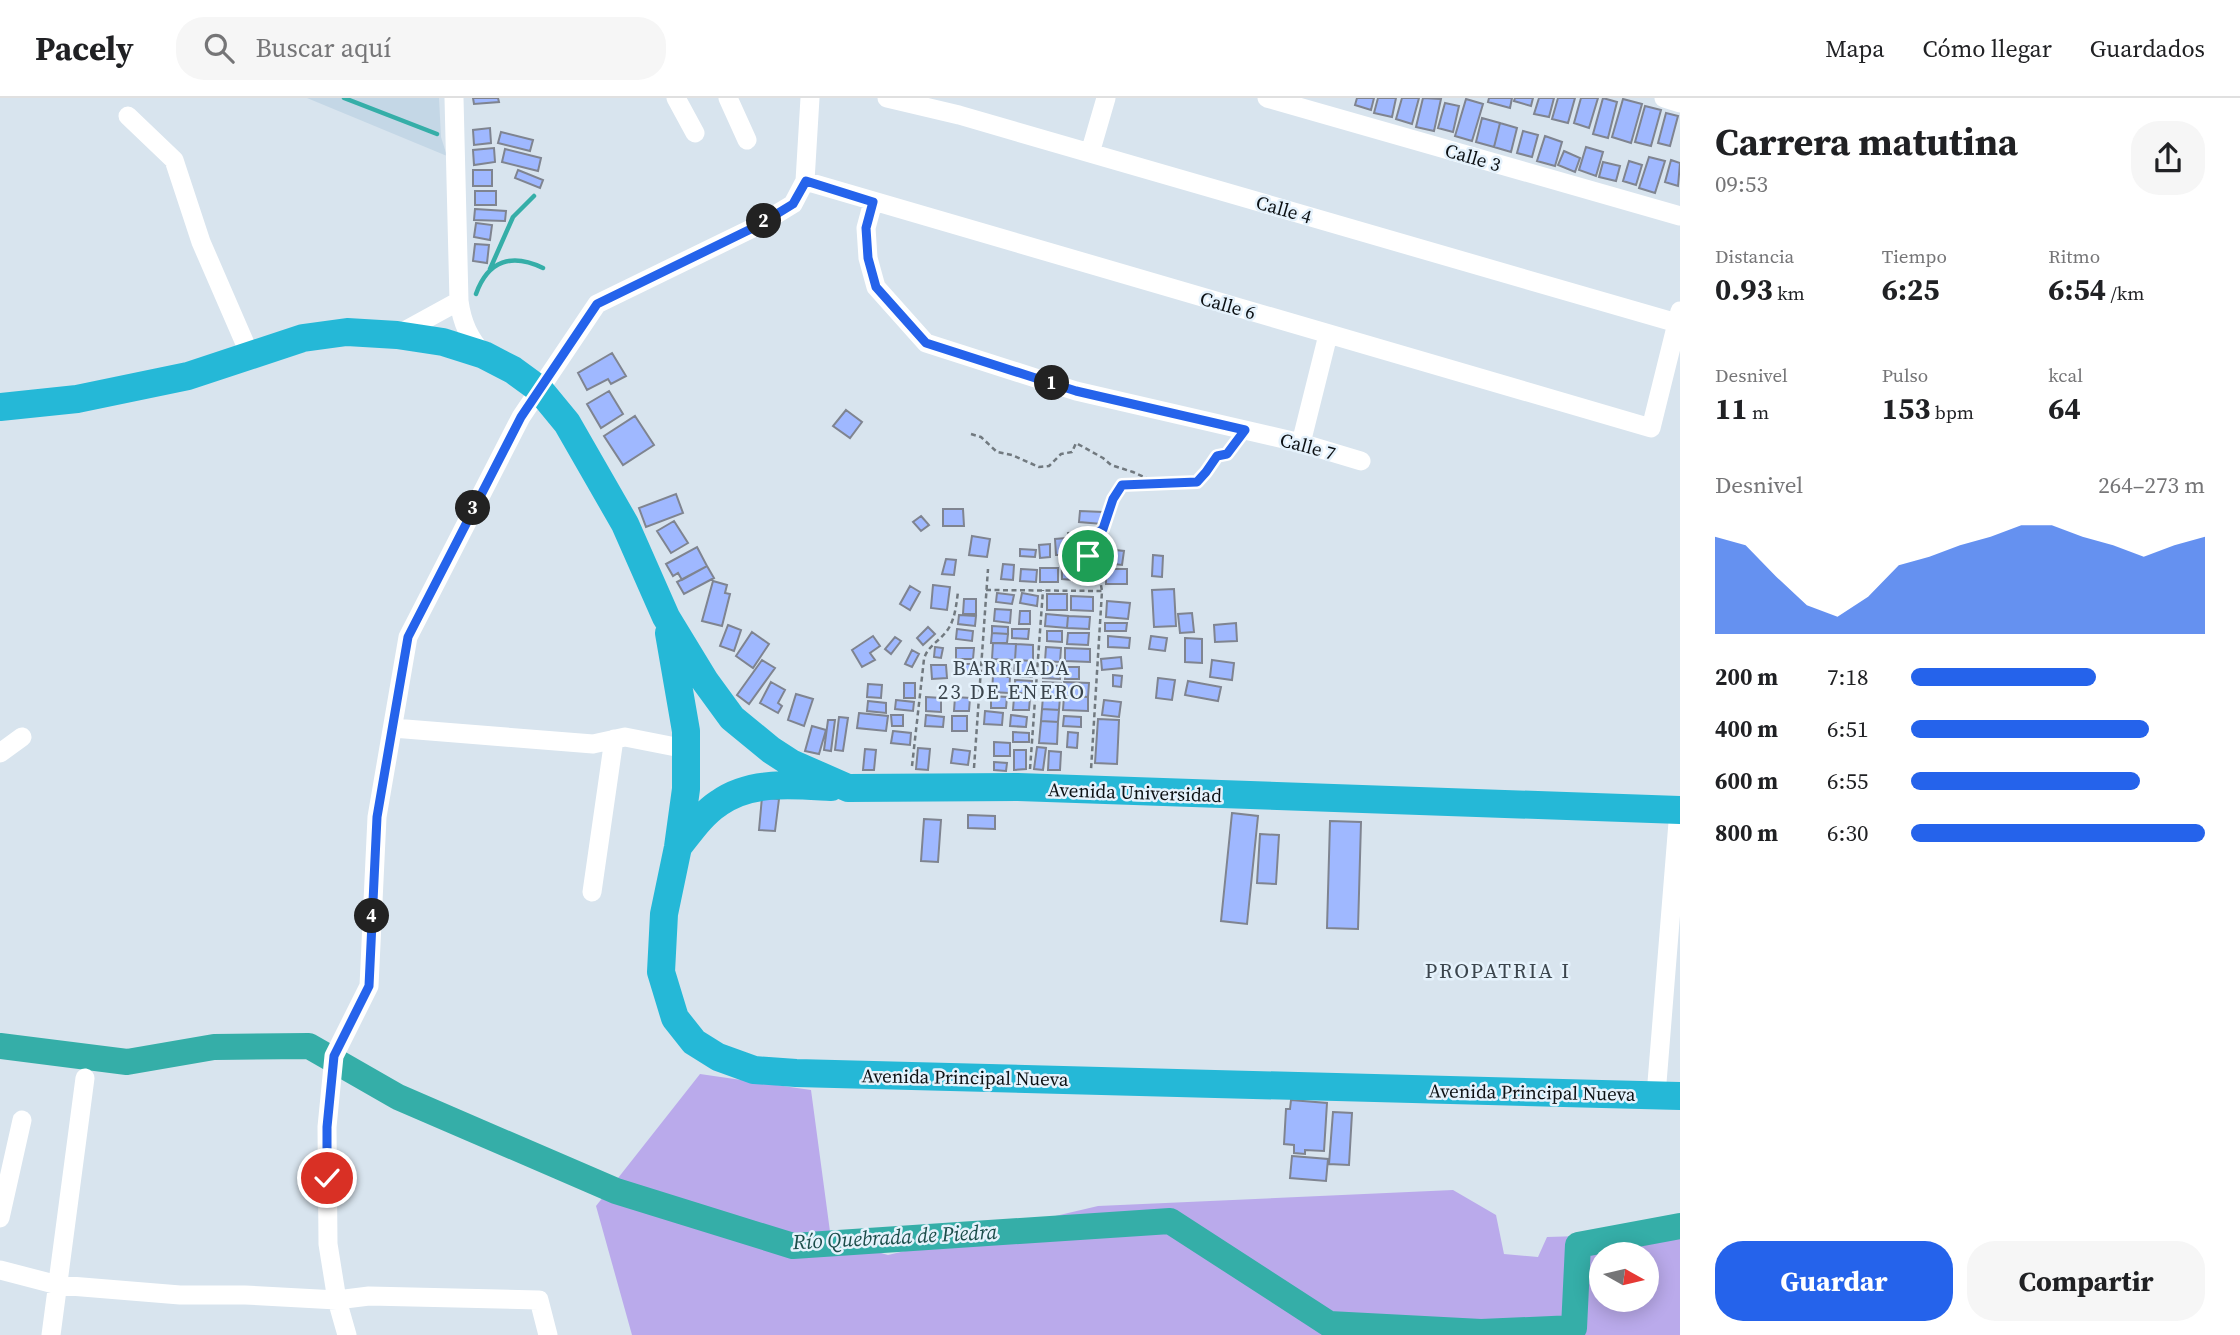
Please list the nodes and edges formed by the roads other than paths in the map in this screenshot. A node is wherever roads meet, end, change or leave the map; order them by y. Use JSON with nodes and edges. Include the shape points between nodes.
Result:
{"nodes":[{"id":1,"x":454,"y":98,"type":"edge"},
{"id":2,"x":676,"y":98,"type":"edge"},
{"id":3,"x":728,"y":98,"type":"edge"},
{"id":4,"x":810,"y":98,"type":"edge"},
{"id":5,"x":887,"y":98,"type":"edge"},
{"id":6,"x":1107,"y":98,"type":"edge"},
{"id":7,"x":1267,"y":98,"type":"edge"},
{"id":8,"x":1664,"y":98,"type":"edge"},
{"id":9,"x":1680,"y":103,"type":"edge"},
{"id":10,"x":128,"y":116,"type":"dead end"},
{"id":11,"x":695,"y":133,"type":"dead end"},
{"id":12,"x":747,"y":140,"type":"dead end"},
{"id":13,"x":1090,"y":153,"type":"junction"},
{"id":14,"x":806,"y":181,"type":"junction"},
{"id":15,"x":873,"y":202,"type":"junction"},
{"id":16,"x":1680,"y":216,"type":"edge"},
{"id":17,"x":459,"y":301,"type":"junction"},
{"id":18,"x":1679,"y":319,"type":"edge"},
{"id":19,"x":397,"y":335,"type":"junction"},
{"id":20,"x":1328,"y":335,"type":"junction"},
{"id":21,"x":250,"y":355,"type":"junction"},
{"id":22,"x":484,"y":355,"type":"junction"},
{"id":23,"x":539,"y":389,"type":"junction"},
{"id":24,"x":0,"y":407,"type":"edge"},
{"id":25,"x":1300,"y":443,"type":"junction"},
{"id":26,"x":1361,"y":461,"type":"dead end"},
{"id":27,"x":666,"y":617,"type":"junction"},
{"id":28,"x":393,"y":728,"type":"junction"},
{"id":29,"x":22,"y":737,"type":"dead end"},
{"id":30,"x":614,"y":739,"type":"junction"},
{"id":31,"x":686,"y":750,"type":"junction"},
{"id":32,"x":0,"y":753,"type":"edge"},
{"id":33,"x":848,"y":788,"type":"junction"},
{"id":34,"x":1680,"y":810,"type":"edge"},
{"id":35,"x":678,"y":847,"type":"junction"},
{"id":36,"x":592,"y":892,"type":"dead end"},
{"id":37,"x":85,"y":1078,"type":"dead end"},
{"id":38,"x":1668,"y":1096,"type":"edge"},
{"id":39,"x":22,"y":1119,"type":"dead end"},
{"id":40,"x":0,"y":1218,"type":"edge"},
{"id":41,"x":0,"y":1270,"type":"edge"},
{"id":42,"x":58,"y":1285,"type":"junction"},
{"id":43,"x":337,"y":1300,"type":"junction"},
{"id":44,"x":51,"y":1335,"type":"edge"},
{"id":45,"x":347,"y":1335,"type":"edge"},
{"id":46,"x":548,"y":1335,"type":"edge"}],
"edges":[{"from":1,"to":17,"type":"street"},
{"from":2,"to":11,"type":"street"},
{"from":3,"to":12,"type":"street"},
{"from":4,"to":14,"type":"street"},
{"from":5,"to":13,"type":"street","name":"Calle 4"},
{"from":6,"to":13,"type":"street"},
{"from":7,"to":16,"type":"street","name":"Calle 3"},
{"from":8,"to":9,"type":"street"},
{"from":10,"to":21,"type":"street","via":[[174,160],[201,242]]},
{"from":13,"to":18,"type":"street","name":"Calle 4"},
{"from":14,"to":15,"type":"street","name":"Calle 6"},
{"from":14,"to":23,"type":"street","via":[[793,204],[757,226],[597,304]]},
{"from":15,"to":20,"type":"street","name":"Calle 6"},
{"from":15,"to":25,"type":"street","name":"Calle 7","via":[[866,228],[876,287],[926,343],[1076,391]]},
{"from":17,"to":19,"type":"street"},
{"from":17,"to":22,"type":"street","via":[[470,340]]},
{"from":18,"to":20,"type":"street","name":"Calle 6","via":[[1651,429]]},
{"from":19,"to":21,"type":"highway","via":[[347,332],[303,338]]},
{"from":19,"to":22,"type":"highway"},
{"from":20,"to":25,"type":"street"},
{"from":21,"to":24,"type":"highway","via":[[175,379],[77,400]]},
{"from":22,"to":23,"type":"highway"},
{"from":23,"to":27,"type":"highway","via":[[567,423],[625,524]]},
{"from":23,"to":28,"type":"street","via":[[408,637]]},
{"from":25,"to":26,"type":"street","name":"Calle 7"},
{"from":27,"to":31,"type":"highway","name":"Avenida Principal Nueva"},
{"from":27,"to":33,"type":"highway","name":"Avenida Universidad","via":[[732,718],[790,763]]},
{"from":28,"to":30,"type":"street","via":[[593,744]]},
{"from":28,"to":43,"type":"street","via":[[377,817],[369,986],[334,1056],[327,1127],[328,1244]]},
{"from":29,"to":32,"type":"street"},
{"from":30,"to":31,"type":"street","via":[[625,737]]},
{"from":30,"to":36,"type":"street"},
{"from":31,"to":35,"type":"highway","name":"Avenida Principal Nueva"},
{"from":33,"to":34,"type":"highway","name":"Avenida Universidad","via":[[1029,788]]},
{"from":33,"to":35,"type":"highway","via":[[774,786],[735,794],[718,803]]},
{"from":34,"to":38,"type":"street"},
{"from":35,"to":38,"type":"highway","name":"Avenida Principal Nueva","via":[[664,914],[661,972],[674,1018],[694,1042],[754,1070]]},
{"from":37,"to":42,"type":"street"},
{"from":39,"to":40,"type":"street"},
{"from":41,"to":42,"type":"street"},
{"from":42,"to":43,"type":"street"},
{"from":42,"to":44,"type":"street"},
{"from":43,"to":45,"type":"street"},
{"from":43,"to":46,"type":"street","via":[[369,1296],[539,1300]]}]}
